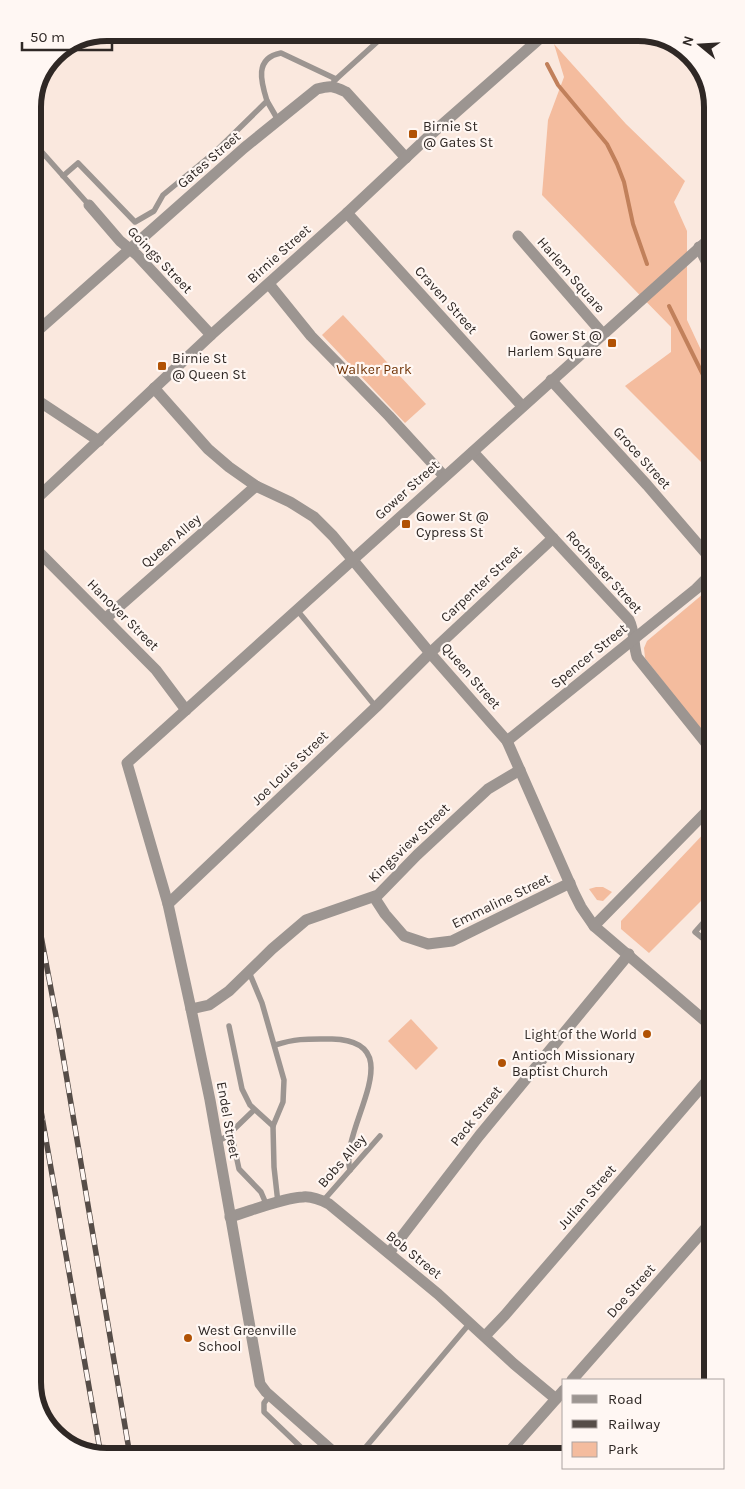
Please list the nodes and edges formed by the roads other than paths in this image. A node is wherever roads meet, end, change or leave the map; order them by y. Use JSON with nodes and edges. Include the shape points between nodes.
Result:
{"nodes":[{"id":1,"x":377,"y":41,"type":"edge"},
{"id":2,"x":537,"y":41,"type":"edge"},
{"id":3,"x":332,"y":82,"type":"junction"},
{"id":4,"x":267,"y":101,"type":"junction"},
{"id":5,"x":278,"y":120,"type":"junction"},
{"id":6,"x":41,"y":151,"type":"edge"},
{"id":7,"x":406,"y":158,"type":"junction"},
{"id":8,"x":63,"y":176,"type":"junction"},
{"id":9,"x":89,"y":204,"type":"joint"},
{"id":10,"x":347,"y":213,"type":"junction"},
{"id":11,"x":518,"y":236,"type":"dead end"},
{"id":12,"x":703,"y":244,"type":"edge"},
{"id":13,"x":130,"y":250,"type":"junction"},
{"id":14,"x":268,"y":284,"type":"junction"},
{"id":15,"x":41,"y":328,"type":"edge"},
{"id":16,"x":603,"y":334,"type":"junction"},
{"id":17,"x":211,"y":335,"type":"junction"},
{"id":18,"x":551,"y":380,"type":"junction"},
{"id":19,"x":154,"y":388,"type":"junction"},
{"id":20,"x":41,"y":403,"type":"edge"},
{"id":21,"x":522,"y":406,"type":"junction"},
{"id":22,"x":99,"y":441,"type":"junction"},
{"id":23,"x":473,"y":452,"type":"junction"},
{"id":24,"x":444,"y":476,"type":"junction"},
{"id":25,"x":256,"y":486,"type":"junction"},
{"id":26,"x":41,"y":495,"type":"edge"},
{"id":27,"x":553,"y":538,"type":"junction"},
{"id":28,"x":704,"y":551,"type":"edge"},
{"id":29,"x":41,"y":554,"type":"edge"},
{"id":30,"x":353,"y":560,"type":"junction"},
{"id":31,"x":704,"y":581,"type":"edge"},
{"id":32,"x":297,"y":609,"type":"junction"},
{"id":33,"x":106,"y":618,"type":"junction"},
{"id":34,"x":634,"y":640,"type":"junction"},
{"id":35,"x":430,"y":653,"type":"junction"},
{"id":36,"x":376,"y":708,"type":"junction"},
{"id":37,"x":186,"y":710,"type":"junction"},
{"id":38,"x":507,"y":741,"type":"junction"},
{"id":39,"x":704,"y":741,"type":"edge"},
{"id":40,"x":127,"y":764,"type":"joint"},
{"id":41,"x":520,"y":770,"type":"junction"},
{"id":42,"x":704,"y":814,"type":"edge"},
{"id":43,"x":570,"y":883,"type":"junction"},
{"id":44,"x":374,"y":897,"type":"junction"},
{"id":45,"x":168,"y":904,"type":"junction"},
{"id":46,"x":704,"y":922,"type":"edge"},
{"id":47,"x":594,"y":926,"type":"junction"},
{"id":48,"x":704,"y":939,"type":"edge"},
{"id":49,"x":629,"y":954,"type":"junction"},
{"id":50,"x":248,"y":972,"type":"junction"},
{"id":51,"x":191,"y":1009,"type":"junction"},
{"id":52,"x":704,"y":1020,"type":"edge"},
{"id":53,"x":229,"y":1026,"type":"dead end"},
{"id":54,"x":275,"y":1045,"type":"junction"},
{"id":55,"x":704,"y":1084,"type":"edge"},
{"id":56,"x":254,"y":1110,"type":"junction"},
{"id":57,"x":274,"y":1126,"type":"junction"},
{"id":58,"x":231,"y":1132,"type":"junction"},
{"id":59,"x":380,"y":1136,"type":"dead end"},
{"id":60,"x":216,"y":1142,"type":"junction"},
{"id":61,"x":350,"y":1170,"type":"junction"},
{"id":62,"x":324,"y":1201,"type":"junction"},
{"id":63,"x":272,"y":1204,"type":"junction"},
{"id":64,"x":230,"y":1217,"type":"junction"},
{"id":65,"x":704,"y":1230,"type":"edge"},
{"id":66,"x":388,"y":1253,"type":"junction"},
{"id":67,"x":470,"y":1323,"type":"junction"},
{"id":68,"x":484,"y":1336,"type":"junction"},
{"id":69,"x":573,"y":1379,"type":"edge"},
{"id":70,"x":562,"y":1392,"type":"edge"},
{"id":71,"x":270,"y":1395,"type":"junction"},
{"id":72,"x":556,"y":1399,"type":"junction"},
{"id":73,"x":302,"y":1448,"type":"edge"},
{"id":74,"x":329,"y":1448,"type":"edge"},
{"id":75,"x":365,"y":1448,"type":"edge"},
{"id":76,"x":513,"y":1448,"type":"edge"}],
"edges":[{"from":1,"to":3,"type":"lane"},
{"from":2,"to":7,"type":"street","name":"Birnie Street"},
{"from":3,"to":4,"type":"lane","via":[[281,53],[273,54],[260,75]]},
{"from":3,"to":5,"type":"street","name":"Gates Street","via":[[317,89]]},
{"from":3,"to":7,"type":"street","via":[[346,92]]},
{"from":4,"to":5,"type":"lane"},
{"from":4,"to":8,"type":"lane","via":[[215,152],[163,195],[154,210],[135,222],[78,163]]},
{"from":5,"to":13,"type":"street","name":"Gates Street"},
{"from":6,"to":8,"type":"lane"},
{"from":7,"to":10,"type":"street","name":"Birnie Street"},
{"from":8,"to":9,"type":"lane"},
{"from":9,"to":13,"type":"street","name":"Goings Street"},
{"from":10,"to":14,"type":"street","name":"Birnie Street"},
{"from":10,"to":21,"type":"street","name":"Craven Street"},
{"from":11,"to":16,"type":"street","name":"Harlem Square"},
{"from":12,"to":16,"type":"street","name":"Gower Street"},
{"from":13,"to":15,"type":"street","name":"Gates Street"},
{"from":13,"to":17,"type":"street","name":"Goings Street"},
{"from":14,"to":17,"type":"street","name":"Birnie Street"},
{"from":14,"to":24,"type":"street","via":[[310,336]]},
{"from":16,"to":18,"type":"street","name":"Gower Street"},
{"from":17,"to":19,"type":"street","name":"Birnie Street"},
{"from":18,"to":21,"type":"street","name":"Gower Street"},
{"from":18,"to":28,"type":"street","name":"Groce Street"},
{"from":19,"to":22,"type":"street","name":"Birnie Street"},
{"from":19,"to":25,"type":"street","name":"Queen Street","via":[[208,449]]},
{"from":20,"to":22,"type":"street"},
{"from":21,"to":23,"type":"street","name":"Gower Street"},
{"from":22,"to":26,"type":"street","name":"Birnie Street"},
{"from":23,"to":24,"type":"street","name":"Gower Street"},
{"from":23,"to":27,"type":"street","name":"Rochester Street"},
{"from":24,"to":30,"type":"street","name":"Gower Street"},
{"from":25,"to":30,"type":"street","name":"Queen Street","via":[[314,518]]},
{"from":25,"to":33,"type":"street","name":"Queen Alley"},
{"from":27,"to":34,"type":"street","name":"Rochester Street","via":[[629,620]]},
{"from":27,"to":35,"type":"street","name":"Carpenter Street"},
{"from":29,"to":33,"type":"street","name":"Hanover Street"},
{"from":30,"to":32,"type":"street","name":"Gower Street"},
{"from":30,"to":35,"type":"street","name":"Queen Street"},
{"from":31,"to":34,"type":"street","name":"Spencer Street"},
{"from":32,"to":36,"type":"lane"},
{"from":32,"to":37,"type":"street","name":"Gower Street"},
{"from":33,"to":37,"type":"street","name":"Hanover Street","via":[[156,670]]},
{"from":34,"to":38,"type":"street","name":"Spencer Street"},
{"from":34,"to":39,"type":"street","name":"Rochester Street","via":[[637,657]]},
{"from":35,"to":36,"type":"street","name":"Joe Louis Street"},
{"from":35,"to":38,"type":"street","name":"Queen Street"},
{"from":36,"to":45,"type":"street","name":"Joe Louis Street"},
{"from":37,"to":40,"type":"street","name":"Gower Street"},
{"from":38,"to":41,"type":"street","name":"Queen Street"},
{"from":40,"to":45,"type":"street","name":"Endel Street"},
{"from":41,"to":43,"type":"street","name":"Queen Street"},
{"from":41,"to":44,"type":"street","name":"Kingsview Street","via":[[488,789]]},
{"from":42,"to":47,"type":"street"},
{"from":43,"to":44,"type":"street","name":"Emmaline Street","via":[[452,942],[428,944],[404,936]]},
{"from":43,"to":47,"type":"street","name":"Queen Street"},
{"from":44,"to":50,"type":"street","name":"Kingsview Street","via":[[306,920]]},
{"from":45,"to":51,"type":"street","name":"Endel Street"},
{"from":46,"to":48,"type":"lane","via":[[695,932]]},
{"from":47,"to":49,"type":"street","name":"Queen Street"},
{"from":49,"to":52,"type":"street","name":"Queen Street"},
{"from":49,"to":66,"type":"street","name":"Pack Street","via":[[479,1136]]},
{"from":50,"to":51,"type":"street","name":"Kingsview Street","via":[[209,1006]]},
{"from":50,"to":54,"type":"lane"},
{"from":51,"to":60,"type":"street","name":"Endel Street"},
{"from":53,"to":56,"type":"lane","via":[[242,1089]]},
{"from":54,"to":57,"type":"lane","via":[[284,1080],[283,1102]]},
{"from":54,"to":61,"type":"lane","via":[[306,1038],[344,1039],[356,1043],[370,1057],[366,1097],[348,1156]]},
{"from":55,"to":68,"type":"street","name":"Julian Street"},
{"from":56,"to":57,"type":"lane"},
{"from":56,"to":58,"type":"lane"},
{"from":57,"to":63,"type":"lane"},
{"from":58,"to":60,"type":"lane"},
{"from":58,"to":63,"type":"lane","via":[[239,1169]]},
{"from":59,"to":61,"type":"lane","name":"Bobs Alley"},
{"from":60,"to":64,"type":"street","name":"Endel Street"},
{"from":61,"to":62,"type":"lane","name":"Bobs Alley"},
{"from":62,"to":63,"type":"street","name":"Bob Street","via":[[304,1197]]},
{"from":62,"to":66,"type":"street","name":"Bob Street"},
{"from":63,"to":64,"type":"street","name":"Bob Street"},
{"from":64,"to":71,"type":"street","name":"Endel Street","via":[[257,1375]]},
{"from":65,"to":69,"type":"street","name":"Doe Street"},
{"from":66,"to":67,"type":"street","name":"Bob Street"},
{"from":67,"to":68,"type":"street","name":"Bob Street"},
{"from":67,"to":75,"type":"lane"},
{"from":68,"to":72,"type":"street","name":"Bob Street"},
{"from":70,"to":72,"type":"street"},
{"from":71,"to":73,"type":"lane","via":[[264,1403],[264,1412]]},
{"from":71,"to":74,"type":"street","name":"Endel Street"},
{"from":72,"to":76,"type":"street"}]}
